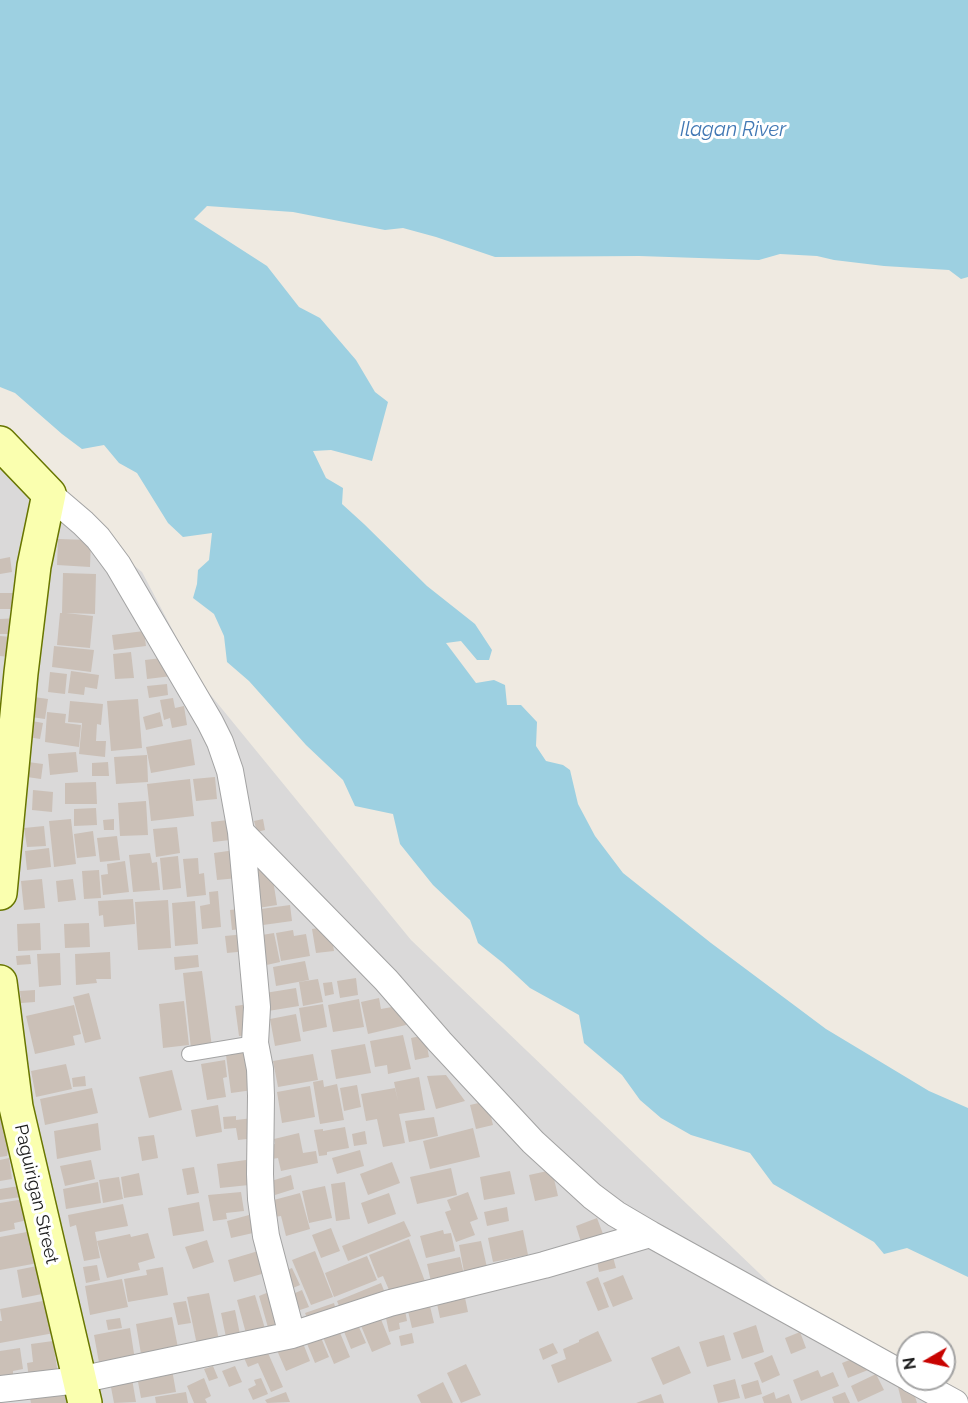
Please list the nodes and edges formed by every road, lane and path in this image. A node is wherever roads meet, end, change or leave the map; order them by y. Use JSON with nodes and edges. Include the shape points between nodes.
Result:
{"nodes":[{"id":1,"x":0,"y":442,"type":"edge"},
{"id":2,"x":50,"y":494,"type":"junction"},
{"id":3,"x":241,"y":832,"type":"junction"},
{"id":4,"x":0,"y":893,"type":"edge"},
{"id":5,"x":0,"y":982,"type":"edge"},
{"id":6,"x":255,"y":1043,"type":"junction"},
{"id":7,"x":189,"y":1054,"type":"dead end"},
{"id":8,"x":8,"y":1109,"type":"edge"},
{"id":9,"x":650,"y":1234,"type":"junction"},
{"id":10,"x":292,"y":1335,"type":"junction"},
{"id":11,"x":896,"y":1371,"type":"edge"},
{"id":12,"x":0,"y":1389,"type":"edge"},
{"id":13,"x":82,"y":1391,"type":"edge"},
{"id":14,"x":933,"y":1391,"type":"edge"},
{"id":15,"x":955,"y":1403,"type":"edge"}],
"edges":[{"from":1,"to":2,"type":"main road"},
{"from":2,"to":3,"type":"street","via":[[98,538],[118,565],[200,704],[230,771]]},
{"from":2,"to":4,"type":"main road","via":[[34,566]]},
{"from":3,"to":6,"type":"street","via":[[257,1007]]},
{"from":3,"to":9,"type":"street","via":[[386,980],[533,1142],[592,1196]]},
{"from":5,"to":8,"type":"main road","name":"Paguirigan Street"},
{"from":6,"to":7,"type":"lane"},
{"from":6,"to":10,"type":"street","via":[[261,1096],[262,1208]]},
{"from":8,"to":13,"type":"main road","name":"Paguirigan Street"},
{"from":9,"to":10,"type":"street","via":[[544,1265],[390,1302]]},
{"from":9,"to":11,"type":"street"},
{"from":10,"to":13,"type":"street"},
{"from":12,"to":13,"type":"street"},
{"from":14,"to":15,"type":"street"}]}
